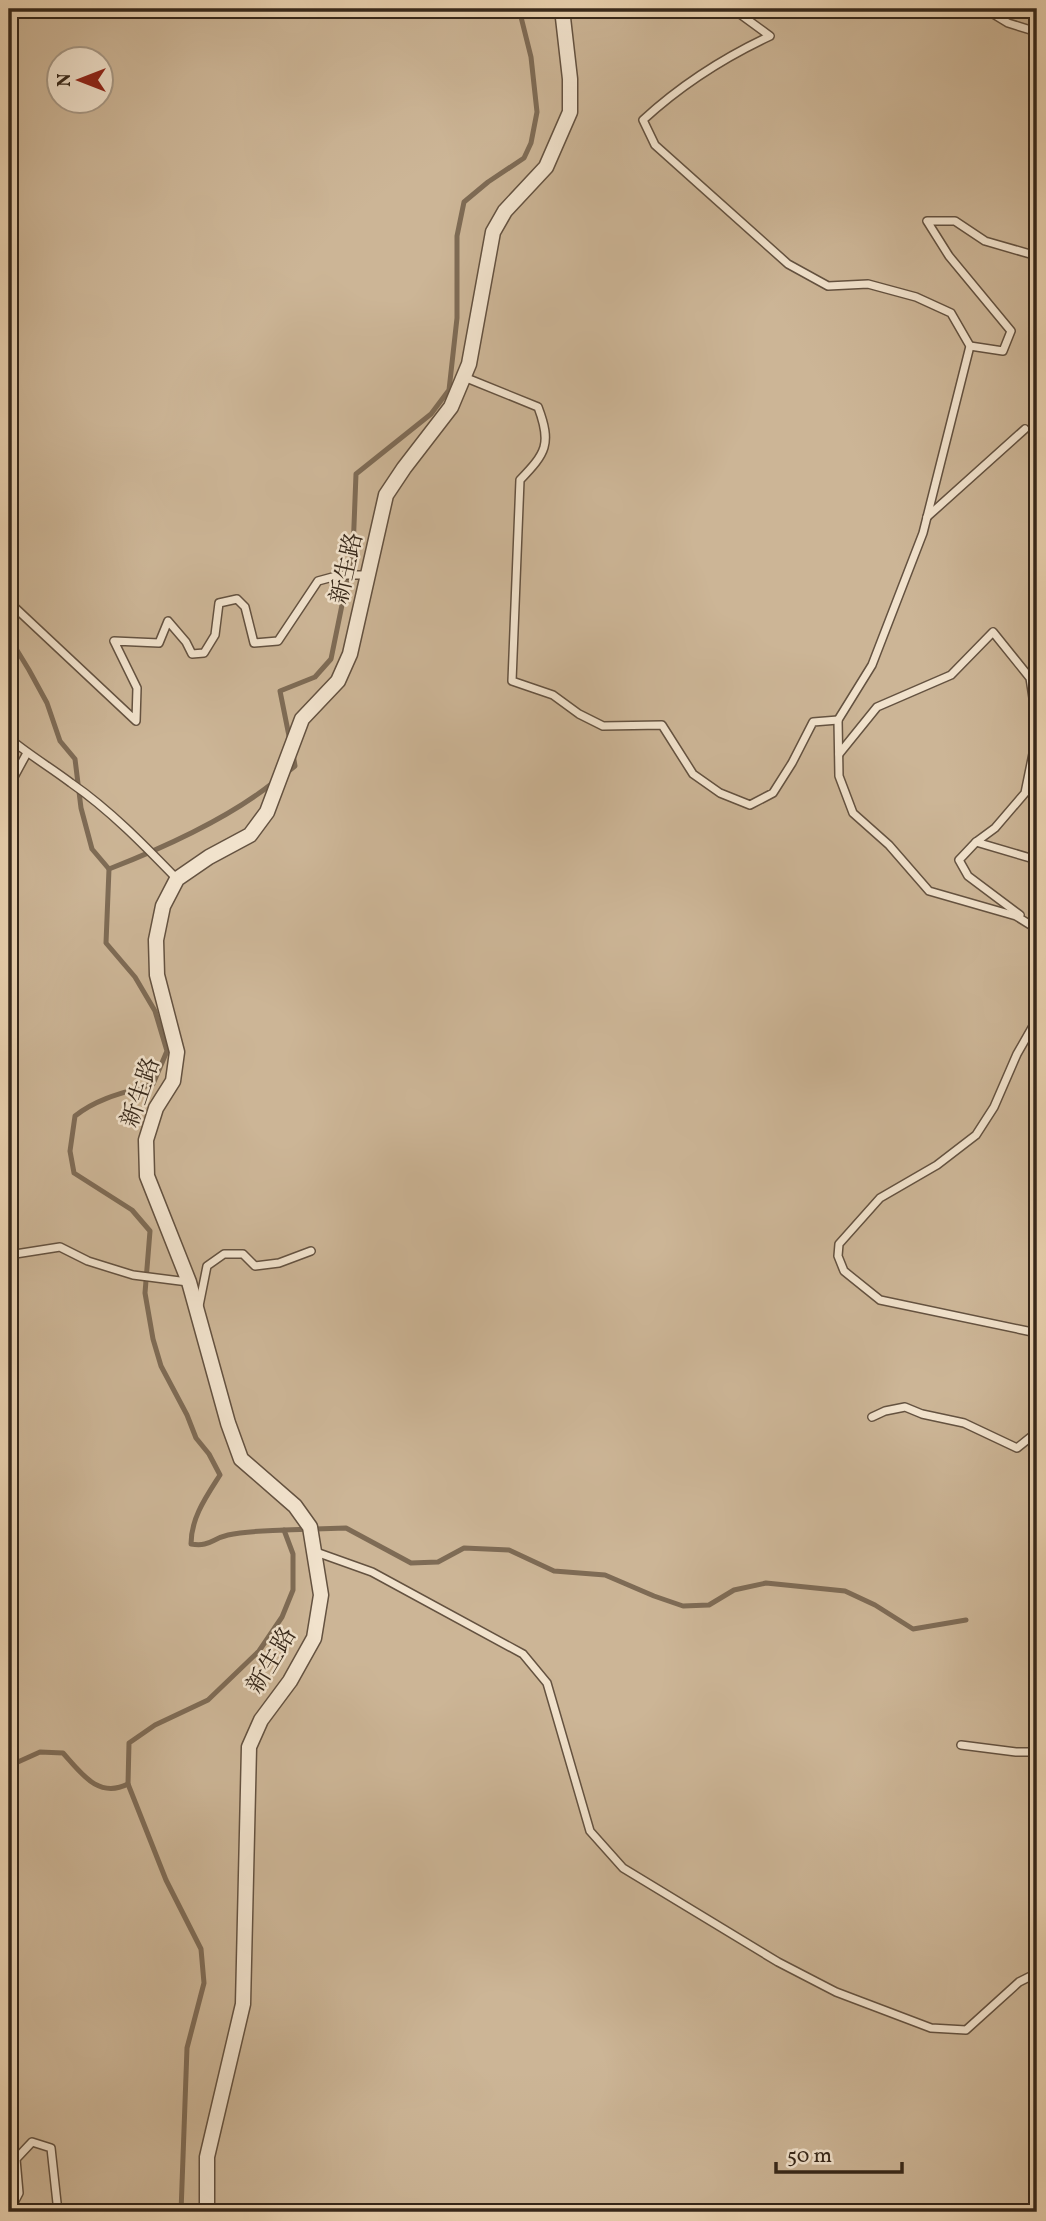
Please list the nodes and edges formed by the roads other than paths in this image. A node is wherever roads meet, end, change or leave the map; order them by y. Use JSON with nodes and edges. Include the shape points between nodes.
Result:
{"nodes":[{"id":1,"x":562,"y":9,"type":"edge"},
{"id":2,"x":733,"y":9,"type":"edge"},
{"id":3,"x":985,"y":9,"type":"edge"},
{"id":4,"x":1037,"y":32,"type":"edge"},
{"id":5,"x":1037,"y":256,"type":"edge"},
{"id":6,"x":970,"y":346,"type":"junction"},
{"id":7,"x":464,"y":377,"type":"junction"},
{"id":8,"x":1025,"y":429,"type":"dead end"},
{"id":9,"x":927,"y":518,"type":"junction"},
{"id":10,"x":363,"y":575,"type":"junction"},
{"id":11,"x":9,"y":602,"type":"edge"},
{"id":12,"x":838,"y":720,"type":"junction"},
{"id":13,"x":1037,"y":724,"type":"edge"},
{"id":14,"x":1037,"y":734,"type":"edge"},
{"id":15,"x":9,"y":738,"type":"edge"},
{"id":16,"x":27,"y":753,"type":"junction"},
{"id":17,"x":838,"y":755,"type":"junction"},
{"id":18,"x":9,"y":786,"type":"edge"},
{"id":19,"x":976,"y":842,"type":"junction"},
{"id":20,"x":1037,"y":860,"type":"edge"},
{"id":21,"x":177,"y":879,"type":"junction"},
{"id":22,"x":1036,"y":927,"type":"edge"},
{"id":23,"x":1037,"y":1019,"type":"edge"},
{"id":24,"x":311,"y":1251,"type":"dead end"},
{"id":25,"x":9,"y":1255,"type":"edge"},
{"id":26,"x":189,"y":1282,"type":"junction"},
{"id":27,"x":198,"y":1314,"type":"junction"},
{"id":28,"x":1037,"y":1333,"type":"edge"},
{"id":29,"x":872,"y":1417,"type":"dead end"},
{"id":30,"x":1037,"y":1432,"type":"edge"},
{"id":31,"x":313,"y":1540,"type":"junction"},
{"id":32,"x":961,"y":1745,"type":"dead end"},
{"id":33,"x":1037,"y":1752,"type":"edge"},
{"id":34,"x":1037,"y":1973,"type":"edge"},
{"id":35,"x":9,"y":2212,"type":"edge"},
{"id":36,"x":58,"y":2212,"type":"edge"},
{"id":37,"x":207,"y":2212,"type":"edge"}],
"edges":[{"from":1,"to":7,"type":"street","name":"新生路","via":[[570,112],[547,167],[505,211],[493,232]]},
{"from":2,"to":6,"type":"lane","via":[[770,36],[729,56],[670,96],[643,121],[655,145],[788,264],[828,286],[868,284],[916,297],[951,313]]},
{"from":3,"to":4,"type":"lane"},
{"from":5,"to":6,"type":"lane","via":[[985,241],[956,221],[927,221],[948,256],[1011,331],[1003,351]]},
{"from":6,"to":9,"type":"lane"},
{"from":7,"to":10,"type":"street","name":"新生路","via":[[451,407],[386,495]]},
{"from":7,"to":12,"type":"lane","via":[[538,407],[546,429],[542,457],[520,480],[512,681],[553,695],[603,726],[662,725],[693,774],[720,793],[750,805],[773,793],[813,722]]},
{"from":8,"to":9,"type":"lane"},
{"from":9,"to":12,"type":"lane","via":[[873,664]]},
{"from":10,"to":11,"type":"lane","via":[[318,581],[278,641],[254,643],[245,607],[237,598],[219,603],[215,635],[204,653],[192,654],[168,621],[159,643],[114,641],[137,688],[136,721]]},
{"from":10,"to":21,"type":"street","name":"新生路","via":[[350,654],[338,681],[302,719],[267,812],[250,835]]},
{"from":12,"to":17,"type":"lane"},
{"from":13,"to":17,"type":"lane","via":[[1030,678],[993,632],[951,676],[877,707]]},
{"from":14,"to":19,"type":"lane","via":[[1025,793],[995,828]]},
{"from":15,"to":16,"type":"lane"},
{"from":16,"to":18,"type":"lane"},
{"from":16,"to":21,"type":"lane","via":[[90,797]]},
{"from":17,"to":22,"type":"lane","via":[[839,776],[852,813],[889,845],[929,891],[1016,916]]},
{"from":19,"to":20,"type":"lane"},
{"from":19,"to":22,"type":"lane","via":[[959,860],[968,876]]},
{"from":21,"to":26,"type":"street","name":"新生路","via":[[163,906],[156,952],[157,975],[177,1052],[173,1081],[156,1108],[146,1140],[148,1176]]},
{"from":23,"to":28,"type":"lane","via":[[976,1135],[937,1165],[880,1198],[839,1244],[838,1256],[845,1271],[880,1300]]},
{"from":24,"to":27,"type":"lane","via":[[255,1266],[243,1254],[223,1254],[207,1266]]},
{"from":25,"to":26,"type":"lane","via":[[60,1247],[135,1275]]},
{"from":26,"to":27,"type":"street","name":"新生路"},
{"from":27,"to":31,"type":"street","name":"新生路","via":[[241,1459],[295,1506]]},
{"from":29,"to":30,"type":"lane","via":[[905,1407],[964,1423],[1017,1448]]},
{"from":31,"to":34,"type":"lane","via":[[523,1654],[547,1683],[590,1830],[623,1868],[778,1962],[836,1992],[931,2028],[966,2030],[1019,1982]]},
{"from":31,"to":37,"type":"street","name":"新生路","via":[[321,1595],[314,1638],[261,1720],[249,1747],[243,2004],[207,2157]]},
{"from":32,"to":33,"type":"lane"},
{"from":35,"to":36,"type":"lane","via":[[19,2193],[16,2160],[32,2142],[51,2148]]}]}
